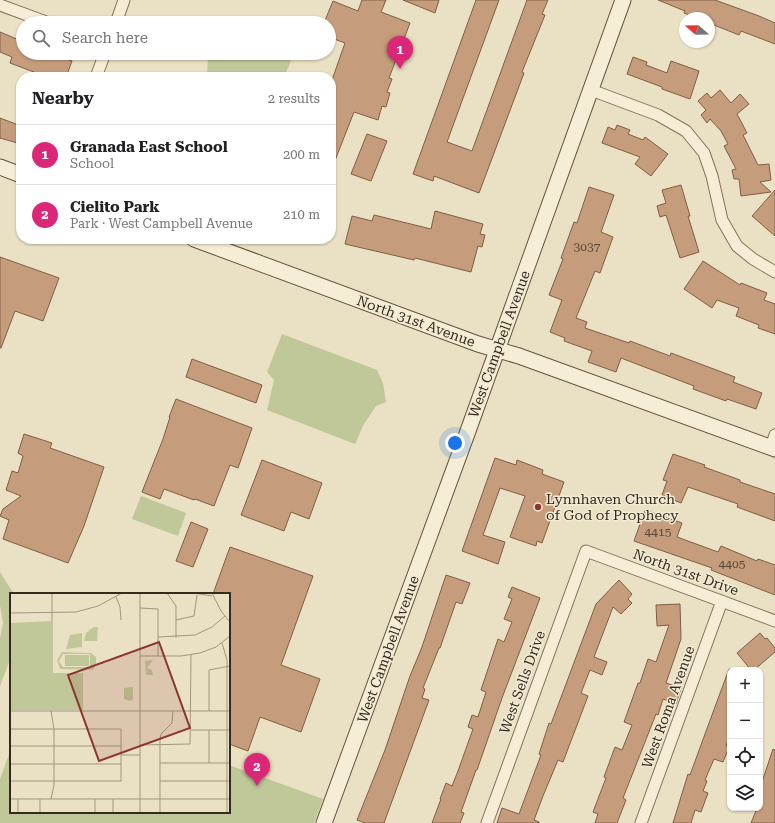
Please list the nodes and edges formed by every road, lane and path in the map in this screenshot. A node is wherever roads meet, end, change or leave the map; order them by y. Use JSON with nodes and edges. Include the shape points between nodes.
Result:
{"nodes":[{"id":1,"x":124,"y":0,"type":"edge"},
{"id":2,"x":623,"y":0,"type":"edge"},
{"id":3,"x":0,"y":5,"type":"edge"},
{"id":4,"x":30,"y":16,"type":"edge"},
{"id":5,"x":118,"y":16,"type":"edge"},
{"id":6,"x":102,"y":60,"type":"edge"},
{"id":7,"x":98,"y":72,"type":"edge"},
{"id":8,"x":591,"y":90,"type":"junction"},
{"id":9,"x":0,"y":167,"type":"edge"},
{"id":10,"x":16,"y":173,"type":"edge"},
{"id":11,"x":207,"y":244,"type":"edge"},
{"id":12,"x":775,"y":272,"type":"edge"},
{"id":13,"x":497,"y":350,"type":"junction"},
{"id":14,"x":774,"y":444,"type":"edge"},
{"id":15,"x":586,"y":551,"type":"joint"},
{"id":16,"x":722,"y":601,"type":"junction"},
{"id":17,"x":775,"y":621,"type":"edge"},
{"id":18,"x":324,"y":823,"type":"edge"},
{"id":19,"x":487,"y":823,"type":"edge"},
{"id":20,"x":642,"y":823,"type":"edge"}],
"edges":[{"from":1,"to":5,"type":"street"},
{"from":2,"to":8,"type":"street","name":"West Campbell Avenue"},
{"from":3,"to":4,"type":"street"},
{"from":6,"to":7,"type":"street"},
{"from":8,"to":12,"type":"street","via":[[658,115],[686,131],[704,154],[722,220],[737,246],[753,260]]},
{"from":8,"to":13,"type":"street","name":"West Campbell Avenue"},
{"from":9,"to":10,"type":"street"},
{"from":11,"to":13,"type":"street","name":"North 31st Avenue"},
{"from":13,"to":14,"type":"street","name":"North 31st Avenue"},
{"from":13,"to":18,"type":"street","name":"West Campbell Avenue"},
{"from":15,"to":16,"type":"street","name":"North 31st Drive"},
{"from":15,"to":19,"type":"street","name":"West Sells Drive"},
{"from":16,"to":17,"type":"street","name":"North 31st Drive"},
{"from":16,"to":20,"type":"street","name":"West Roma Avenue"}]}
